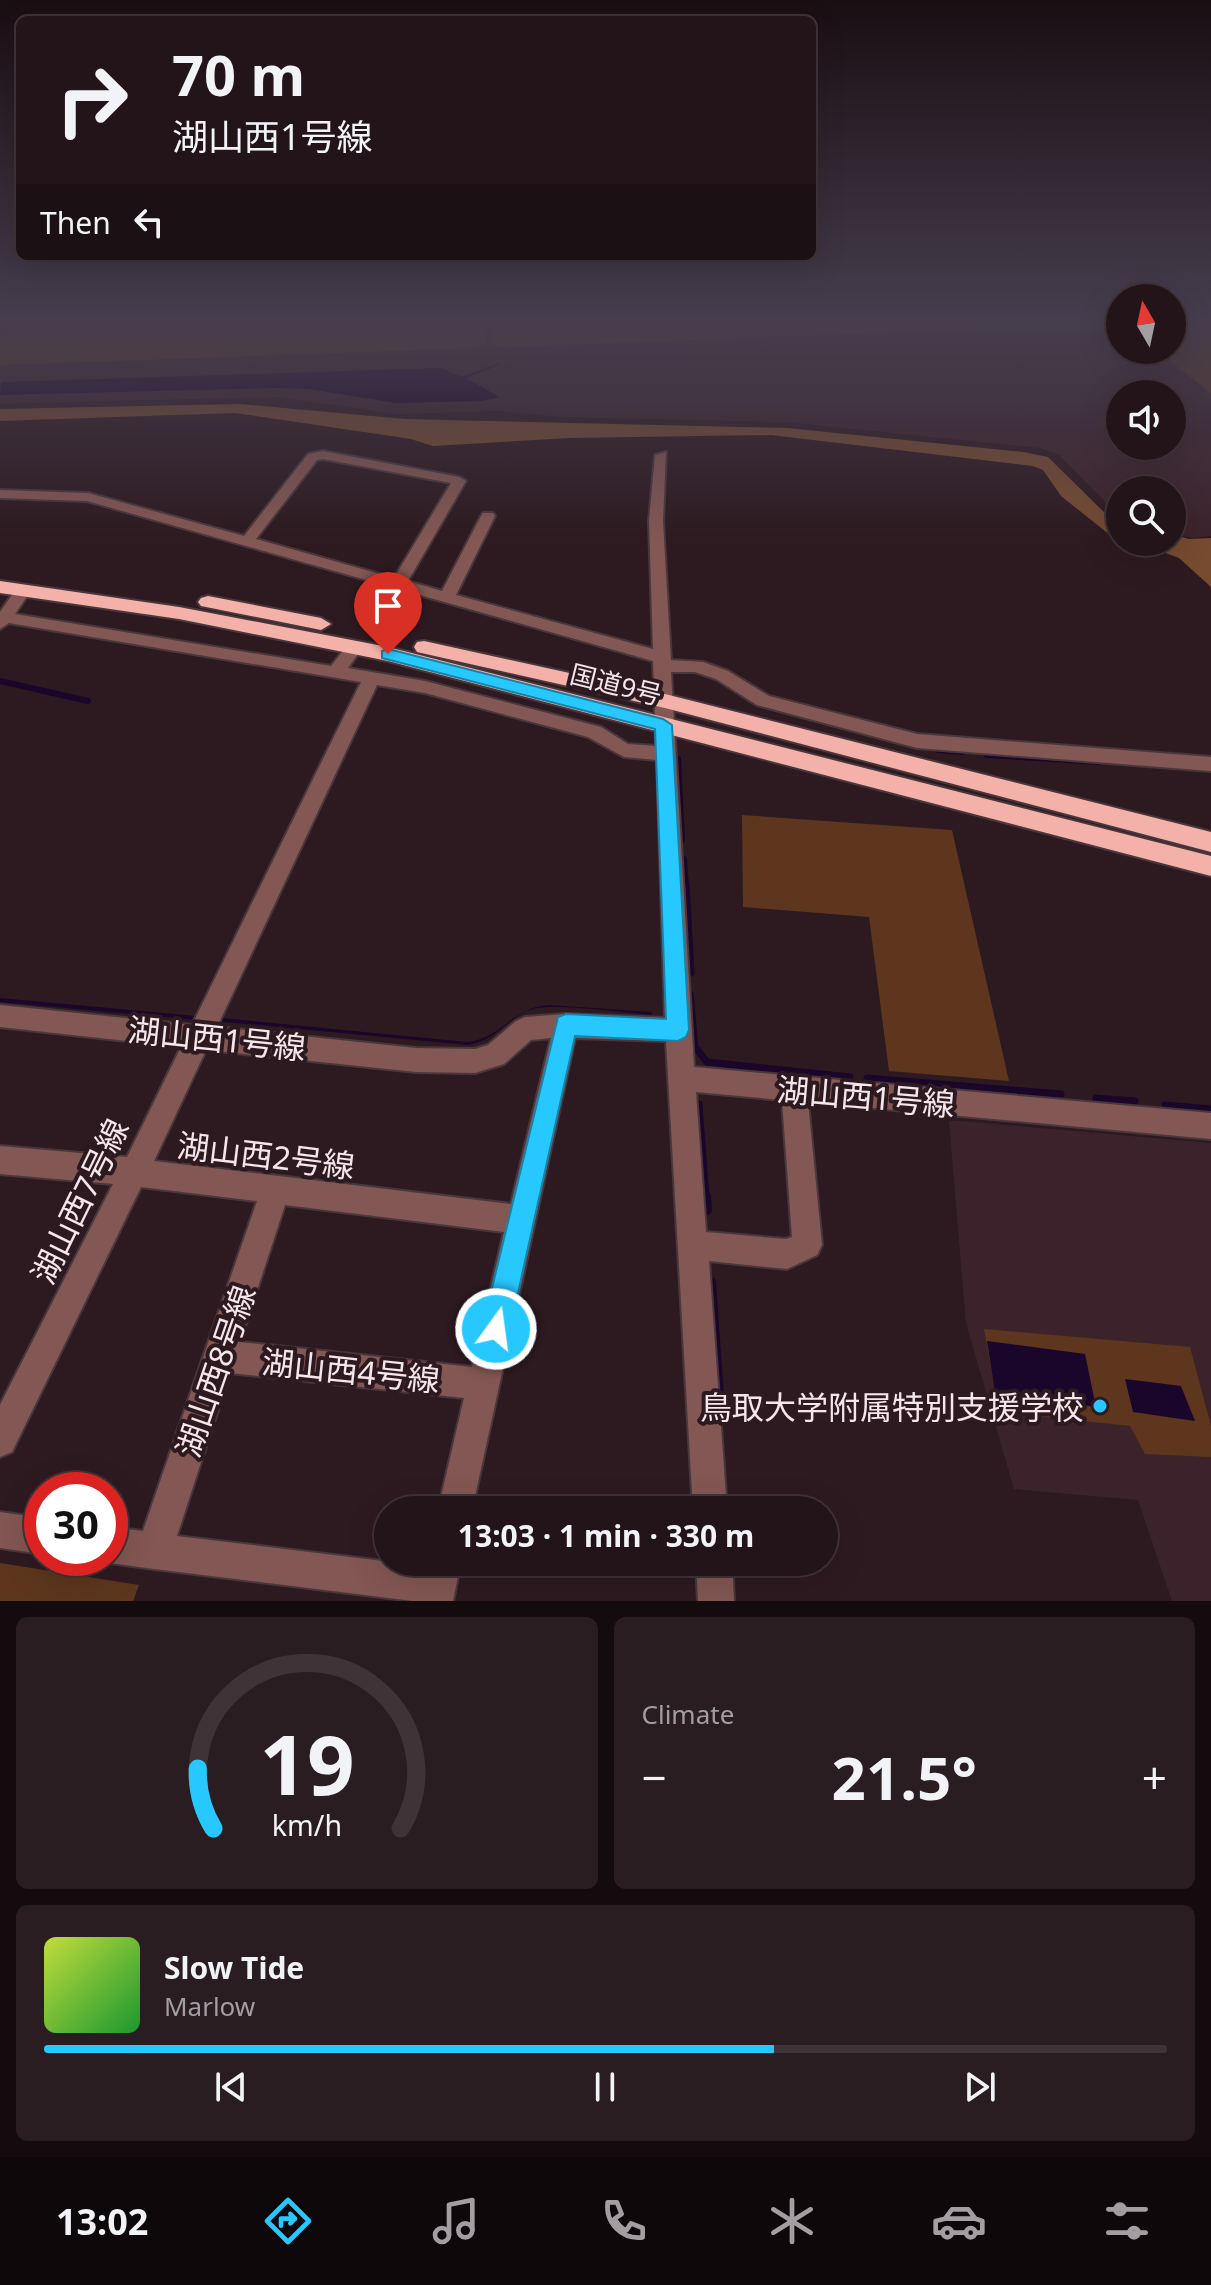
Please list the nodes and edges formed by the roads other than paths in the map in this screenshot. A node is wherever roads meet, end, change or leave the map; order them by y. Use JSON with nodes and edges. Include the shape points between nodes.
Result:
{"nodes":[{"id":1,"x":661,"y":455,"type":"dead end"},
{"id":2,"x":0,"y":494,"type":"edge"},
{"id":3,"x":488,"y":516,"type":"dead end"},
{"id":4,"x":248,"y":540,"type":"junction"},
{"id":5,"x":0,"y":573,"type":"edge"},
{"id":6,"x":399,"y":583,"type":"junction"},
{"id":7,"x":0,"y":587,"type":"edge"},
{"id":8,"x":24,"y":589,"type":"junction"},
{"id":9,"x":447,"y":597,"type":"junction"},
{"id":10,"x":2,"y":620,"type":"edge"},
{"id":11,"x":355,"y":647,"type":"junction"},
{"id":12,"x":664,"y":662,"type":"junction"},
{"id":13,"x":334,"y":674,"type":"junction"},
{"id":14,"x":371,"y":680,"type":"junction"},
{"id":15,"x":665,"y":701,"type":"junction"},
{"id":16,"x":663,"y":725,"type":"junction"},
{"id":17,"x":665,"y":754,"type":"junction"},
{"id":18,"x":1211,"y":764,"type":"edge"},
{"id":19,"x":1211,"y":842,"type":"edge"},
{"id":20,"x":1211,"y":866,"type":"edge"},
{"id":21,"x":0,"y":1016,"type":"edge"},
{"id":22,"x":566,"y":1025,"type":"junction"},
{"id":23,"x":678,"y":1030,"type":"junction"},
{"id":24,"x":199,"y":1036,"type":"junction"},
{"id":25,"x":682,"y":1078,"type":"junction"},
{"id":26,"x":794,"y":1089,"type":"junction"},
{"id":27,"x":1211,"y":1126,"type":"edge"},
{"id":28,"x":0,"y":1160,"type":"edge"},
{"id":29,"x":134,"y":1172,"type":"junction"},
{"id":30,"x":275,"y":1191,"type":"junction"},
{"id":31,"x":523,"y":1220,"type":"junction"},
{"id":32,"x":693,"y":1245,"type":"junction"},
{"id":33,"x":220,"y":1356,"type":"junction"},
{"id":34,"x":482,"y":1384,"type":"junction"},
{"id":35,"x":0,"y":1440,"type":"edge"},
{"id":36,"x":458,"y":1496,"type":"edge"},
{"id":37,"x":709,"y":1496,"type":"edge"},
{"id":38,"x":0,"y":1530,"type":"edge"},
{"id":39,"x":24,"y":1533,"type":"edge"},
{"id":40,"x":128,"y":1547,"type":"edge"},
{"id":41,"x":154,"y":1551,"type":"junction"},
{"id":42,"x":715,"y":1576,"type":"edge"},
{"id":43,"x":439,"y":1583,"type":"edge"},
{"id":44,"x":716,"y":1601,"type":"edge"}],
"edges":[{"from":1,"to":12,"type":"street","via":[[656,521]]},
{"from":2,"to":4,"type":"street","via":[[88,497]]},
{"from":3,"to":9,"type":"street"},
{"from":4,"to":6,"type":"street"},
{"from":4,"to":6,"type":"street","via":[[313,457],[459,481]]},
{"from":5,"to":15,"type":"highway","name":"国道9号","via":[[272,613]]},
{"from":6,"to":9,"type":"street"},
{"from":7,"to":8,"type":"highway","name":"国道9号"},
{"from":8,"to":10,"type":"street"},
{"from":8,"to":11,"type":"highway","name":"国道9号"},
{"from":9,"to":12,"type":"street"},
{"from":10,"to":13,"type":"street"},
{"from":11,"to":13,"type":"street"},
{"from":11,"to":16,"type":"highway","name":"国道9号"},
{"from":12,"to":15,"type":"street"},
{"from":12,"to":18,"type":"street","via":[[722,675],[763,701],[917,741]]},
{"from":13,"to":14,"type":"street"},
{"from":14,"to":17,"type":"street","via":[[425,687],[594,732],[624,750]]},
{"from":14,"to":24,"type":"street","name":"湖山西7号線"},
{"from":15,"to":16,"type":"street"},
{"from":15,"to":19,"type":"highway","name":"国道9号"},
{"from":16,"to":17,"type":"street"},
{"from":16,"to":20,"type":"highway","name":"国道9号"},
{"from":17,"to":23,"type":"street"},
{"from":21,"to":24,"type":"street","name":"湖山西1号線"},
{"from":22,"to":23,"type":"street","name":"湖山西1号線"},
{"from":22,"to":24,"type":"street","name":"湖山西1号線","via":[[525,1029],[495,1055],[464,1062]]},
{"from":22,"to":31,"type":"street"},
{"from":23,"to":25,"type":"street"},
{"from":24,"to":29,"type":"street","name":"湖山西7号線"},
{"from":25,"to":26,"type":"street","name":"湖山西1号線"},
{"from":25,"to":32,"type":"street"},
{"from":26,"to":27,"type":"street","name":"湖山西1号線"},
{"from":26,"to":32,"type":"street","via":[[807,1245],[787,1254]]},
{"from":28,"to":29,"type":"street","name":"湖山西2号線"},
{"from":29,"to":30,"type":"street","name":"湖山西2号線"},
{"from":29,"to":35,"type":"street","name":"湖山西7号線"},
{"from":30,"to":31,"type":"street","name":"湖山西2号線"},
{"from":30,"to":33,"type":"street","name":"湖山西8号線"},
{"from":31,"to":34,"type":"street"},
{"from":32,"to":37,"type":"street"},
{"from":33,"to":34,"type":"street","name":"湖山西4号線"},
{"from":33,"to":41,"type":"street","name":"湖山西8号線"},
{"from":34,"to":36,"type":"street"},
{"from":38,"to":39,"type":"street"},
{"from":40,"to":41,"type":"street"},
{"from":41,"to":43,"type":"street"},
{"from":42,"to":44,"type":"street"}]}
